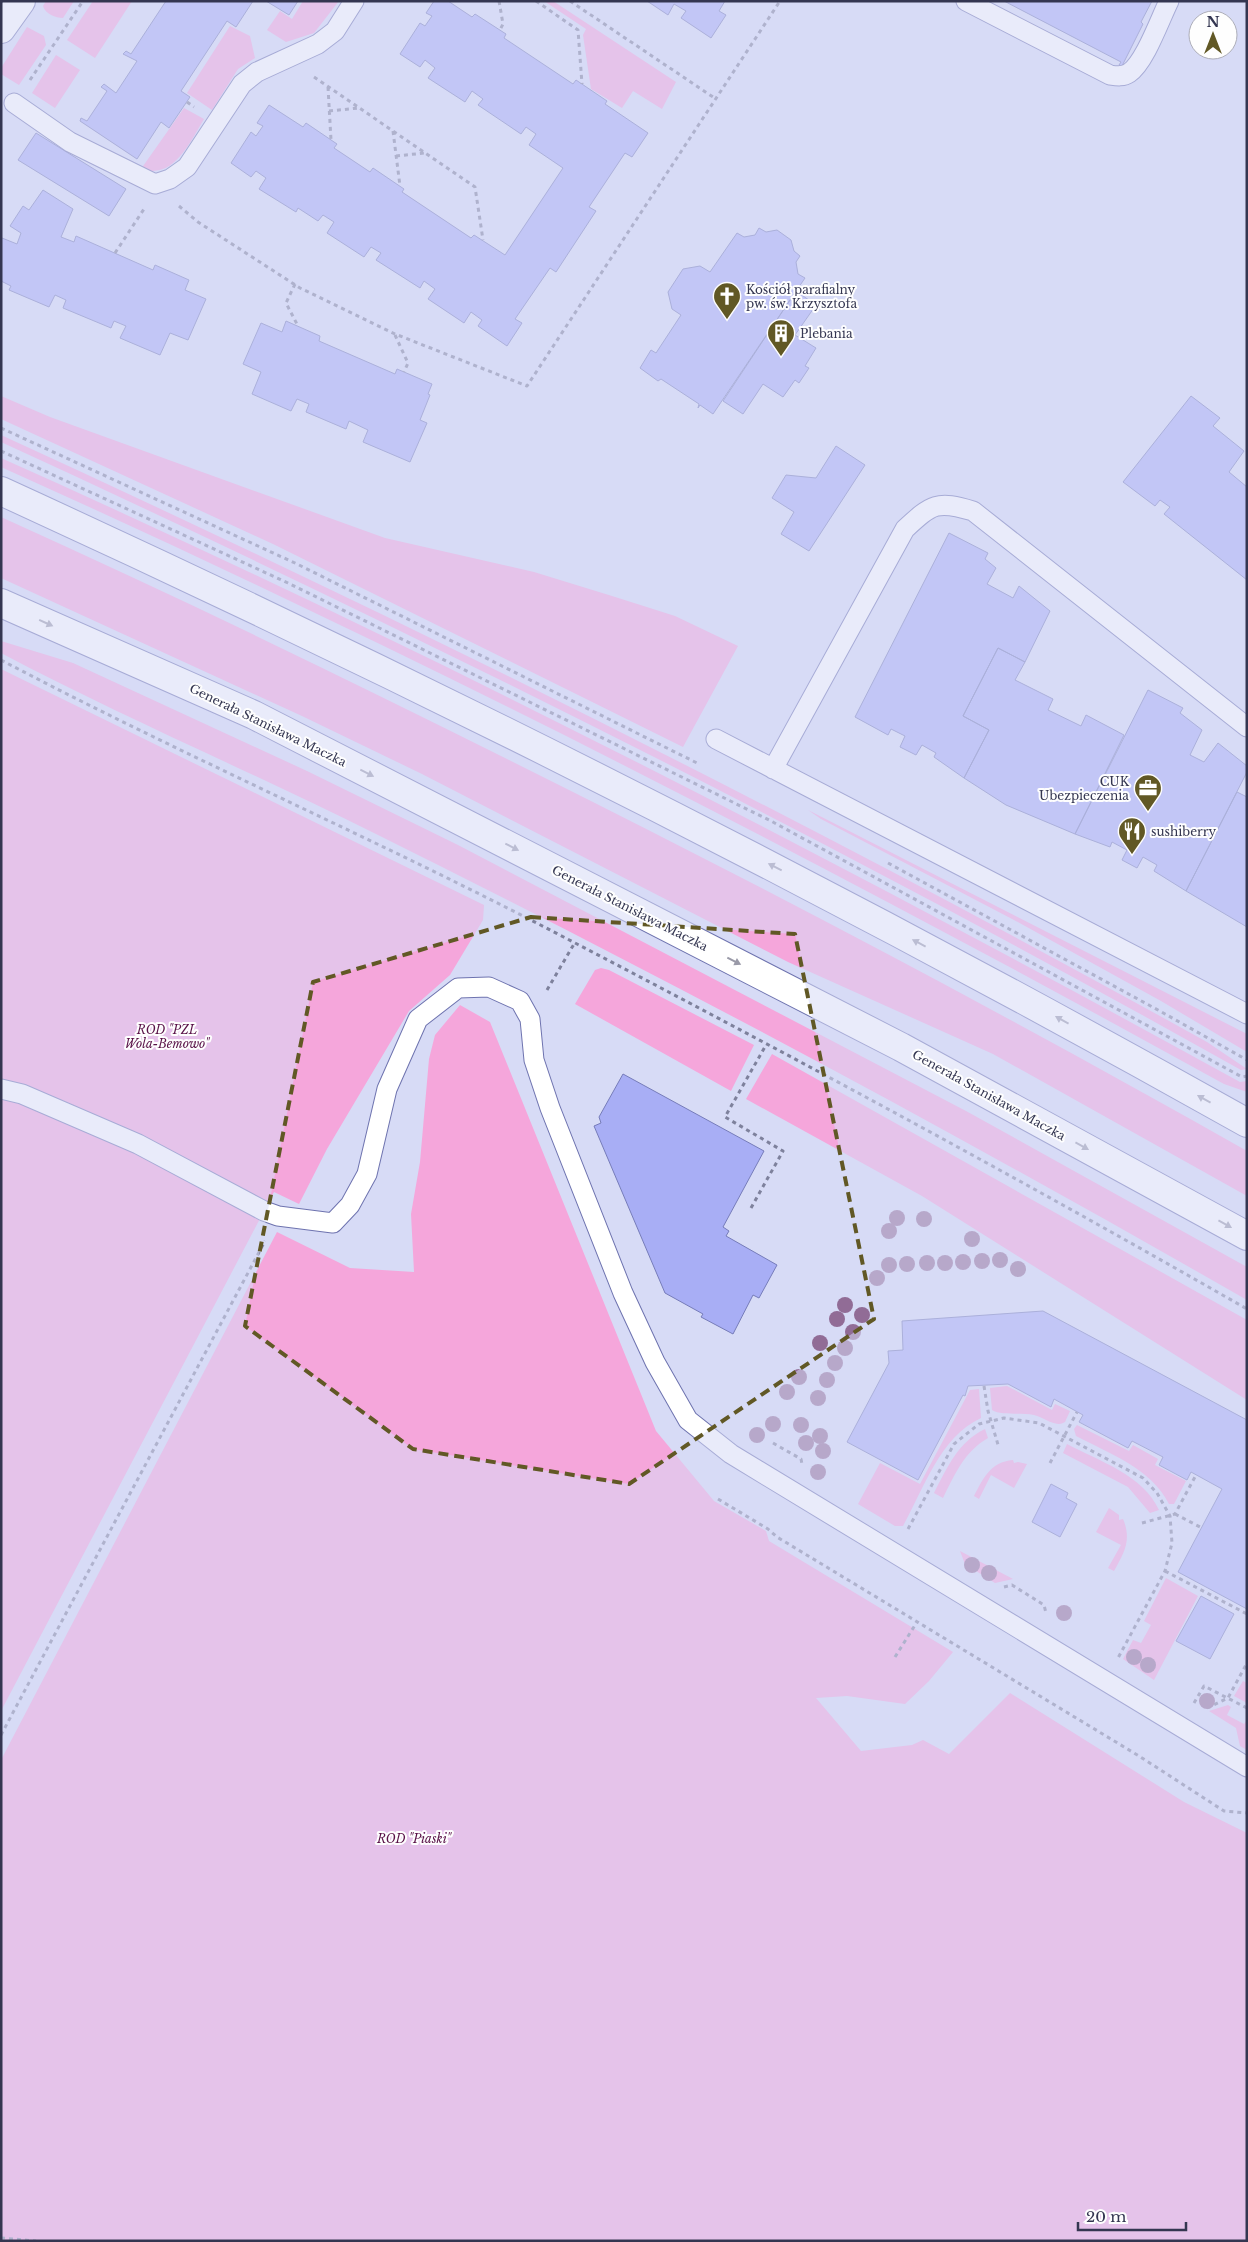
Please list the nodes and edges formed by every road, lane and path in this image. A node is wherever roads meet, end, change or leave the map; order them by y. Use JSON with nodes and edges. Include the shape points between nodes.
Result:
{"nodes":[{"id":1,"x":20,"y":1,"type":"edge"},
{"id":2,"x":83,"y":1,"type":"edge"},
{"id":3,"x":354,"y":1,"type":"edge"},
{"id":4,"x":500,"y":1,"type":"edge"},
{"id":5,"x":536,"y":1,"type":"edge"},
{"id":6,"x":570,"y":1,"type":"edge"},
{"id":7,"x":780,"y":1,"type":"edge"},
{"id":8,"x":966,"y":1,"type":"edge"},
{"id":9,"x":1170,"y":1,"type":"edge"},
{"id":10,"x":1,"y":29,"type":"edge"},
{"id":11,"x":500,"y":30,"type":"dead end"},
{"id":12,"x":286,"y":58,"type":"junction"},
{"id":13,"x":582,"y":84,"type":"dead end"},
{"id":14,"x":328,"y":87,"type":"junction"},
{"id":15,"x":716,"y":99,"type":"junction"},
{"id":16,"x":14,"y":104,"type":"joint"},
{"id":17,"x":359,"y":108,"type":"junction"},
{"id":18,"x":330,"y":111,"type":"junction"},
{"id":19,"x":393,"y":130,"type":"junction"},
{"id":20,"x":331,"y":140,"type":"dead end"},
{"id":21,"x":426,"y":153,"type":"junction"},
{"id":22,"x":396,"y":156,"type":"junction"},
{"id":23,"x":157,"y":186,"type":"junction"},
{"id":24,"x":400,"y":186,"type":"dead end"},
{"id":25,"x":483,"y":240,"type":"dead end"},
{"id":26,"x":114,"y":253,"type":"dead end"},
{"id":27,"x":295,"y":284,"type":"junction"},
{"id":28,"x":298,"y":326,"type":"dead end"},
{"id":29,"x":395,"y":334,"type":"junction"},
{"id":30,"x":404,"y":372,"type":"dead end"},
{"id":31,"x":1,"y":428,"type":"edge"},
{"id":32,"x":1,"y":491,"type":"edge"},
{"id":33,"x":1,"y":603,"type":"edge"},
{"id":34,"x":1,"y":660,"type":"edge"},
{"id":35,"x":1247,"y":727,"type":"edge"},
{"id":36,"x":716,"y":740,"type":"dead end"},
{"id":37,"x":701,"y":765,"type":"dead end"},
{"id":38,"x":773,"y":769,"type":"junction"},
{"id":39,"x":883,"y":860,"type":"dead end"},
{"id":40,"x":574,"y":944,"type":"junction"},
{"id":41,"x":1247,"y":1014,"type":"edge"},
{"id":42,"x":530,"y":1018,"type":"junction"},
{"id":43,"x":766,"y":1046,"type":"junction"},
{"id":44,"x":1247,"y":1060,"type":"edge"},
{"id":45,"x":1,"y":1089,"type":"edge"},
{"id":46,"x":1247,"y":1123,"type":"edge"},
{"id":47,"x":751,"y":1208,"type":"dead end"},
{"id":48,"x":278,"y":1216,"type":"junction"},
{"id":49,"x":1247,"y":1236,"type":"edge"},
{"id":50,"x":1247,"y":1309,"type":"edge"},
{"id":51,"x":984,"y":1386,"type":"dead end"},
{"id":52,"x":1077,"y":1412,"type":"dead end"},
{"id":53,"x":992,"y":1421,"type":"junction"},
{"id":54,"x":1064,"y":1436,"type":"junction"},
{"id":55,"x":999,"y":1448,"type":"dead end"},
{"id":56,"x":1050,"y":1463,"type":"dead end"},
{"id":57,"x":1196,"y":1475,"type":"dead end"},
{"id":58,"x":718,"y":1499,"type":"dead end"},
{"id":59,"x":1175,"y":1514,"type":"junction"},
{"id":60,"x":1170,"y":1516,"type":"junction"},
{"id":61,"x":1142,"y":1523,"type":"dead end"},
{"id":62,"x":1202,"y":1528,"type":"dead end"},
{"id":63,"x":906,"y":1531,"type":"dead end"},
{"id":64,"x":1165,"y":1571,"type":"junction"},
{"id":65,"x":1247,"y":1614,"type":"edge"},
{"id":66,"x":917,"y":1622,"type":"junction"},
{"id":67,"x":895,"y":1658,"type":"dead end"},
{"id":68,"x":1117,"y":1660,"type":"dead end"},
{"id":69,"x":1247,"y":1663,"type":"edge"},
{"id":70,"x":1228,"y":1698,"type":"junction"},
{"id":71,"x":1247,"y":1708,"type":"edge"},
{"id":72,"x":1,"y":1735,"type":"edge"},
{"id":73,"x":1247,"y":1767,"type":"edge"},
{"id":74,"x":1247,"y":1807,"type":"edge"},
{"id":75,"x":1245,"y":1813,"type":"edge"},
{"id":76,"x":1,"y":2238,"type":"edge"},
{"id":77,"x":36,"y":2241,"type":"edge"}],
"edges":[{"from":1,"to":10,"type":"main road"},
{"from":2,"to":16,"type":"path"},
{"from":3,"to":12,"type":"lane","via":[[335,31],[318,44]]},
{"from":4,"to":11,"type":"path","via":[[503,24]]},
{"from":5,"to":13,"type":"path","via":[[578,30]]},
{"from":6,"to":15,"type":"path"},
{"from":7,"to":15,"type":"path"},
{"from":8,"to":9,"type":"lane","via":[[1110,75],[1119,76],[1128,74],[1139,62]]},
{"from":12,"to":14,"type":"path"},
{"from":12,"to":23,"type":"lane","via":[[257,72],[242,84],[187,167]]},
{"from":14,"to":17,"type":"path"},
{"from":14,"to":18,"type":"path"},
{"from":15,"to":29,"type":"path","via":[[527,386]]},
{"from":16,"to":23,"type":"lane","via":[[70,142]]},
{"from":17,"to":18,"type":"path"},
{"from":17,"to":19,"type":"path"},
{"from":18,"to":20,"type":"path"},
{"from":19,"to":21,"type":"path"},
{"from":19,"to":22,"type":"path"},
{"from":21,"to":22,"type":"path"},
{"from":21,"to":25,"type":"path","via":[[475,187]]},
{"from":22,"to":24,"type":"path"},
{"from":23,"to":26,"type":"path"},
{"from":23,"to":27,"type":"path","via":[[198,222]]},
{"from":27,"to":28,"type":"path","via":[[286,304]]},
{"from":27,"to":29,"type":"path"},
{"from":29,"to":30,"type":"path","via":[[408,363]]},
{"from":31,"to":37,"type":"path","via":[[295,563]]},
{"from":46,"to":32,"type":"main road","one_way":true,"via":[[1031,1003],[666,812],[319,640]]},
{"from":33,"to":49,"type":"main road","name":"Generała Stanisława Maczka","one_way":true,"via":[[263,720],[901,1047]]},
{"from":34,"to":40,"type":"path"},
{"from":35,"to":38,"type":"lane","via":[[973,511],[947,504],[926,510],[905,529]]},
{"from":36,"to":38,"type":"lane"},
{"from":38,"to":41,"type":"lane"},
{"from":39,"to":44,"type":"path"},
{"from":40,"to":42,"type":"path"},
{"from":40,"to":43,"type":"path"},
{"from":42,"to":48,"type":"lane","via":[[520,1001],[489,987],[458,988],[418,1018],[387,1089],[367,1174],[350,1205],[333,1223]]},
{"from":42,"to":73,"type":"lane","via":[[534,1060],[553,1117],[632,1313],[688,1420],[731,1454]]},
{"from":43,"to":47,"type":"path","via":[[725,1117],[783,1152]]},
{"from":43,"to":50,"type":"path","via":[[1059,1201]]},
{"from":45,"to":48,"type":"lane","via":[[22,1094],[138,1144]]},
{"from":48,"to":72,"type":"path"},
{"from":51,"to":53,"type":"path"},
{"from":52,"to":54,"type":"path"},
{"from":53,"to":54,"type":"path","via":[[1024,1419]]},
{"from":53,"to":55,"type":"path"},
{"from":53,"to":63,"type":"path","via":[[980,1424],[954,1444]]},
{"from":54,"to":56,"type":"path"},
{"from":54,"to":60,"type":"path","via":[[1143,1478],[1157,1493]]},
{"from":57,"to":59,"type":"path"},
{"from":58,"to":66,"type":"path"},
{"from":59,"to":60,"type":"path"},
{"from":59,"to":62,"type":"path"},
{"from":60,"to":61,"type":"path"},
{"from":60,"to":64,"type":"path","via":[[1172,1543]]},
{"from":64,"to":65,"type":"path"},
{"from":64,"to":68,"type":"path"},
{"from":66,"to":67,"type":"path"},
{"from":66,"to":75,"type":"path","via":[[1224,1811]]},
{"from":69,"to":70,"type":"path"},
{"from":70,"to":70,"type":"path","via":[[1204,1686],[1192,1708],[1208,1708]]},
{"from":70,"to":71,"type":"path"},
{"from":74,"to":75,"type":"path"},
{"from":76,"to":77,"type":"path"}]}
